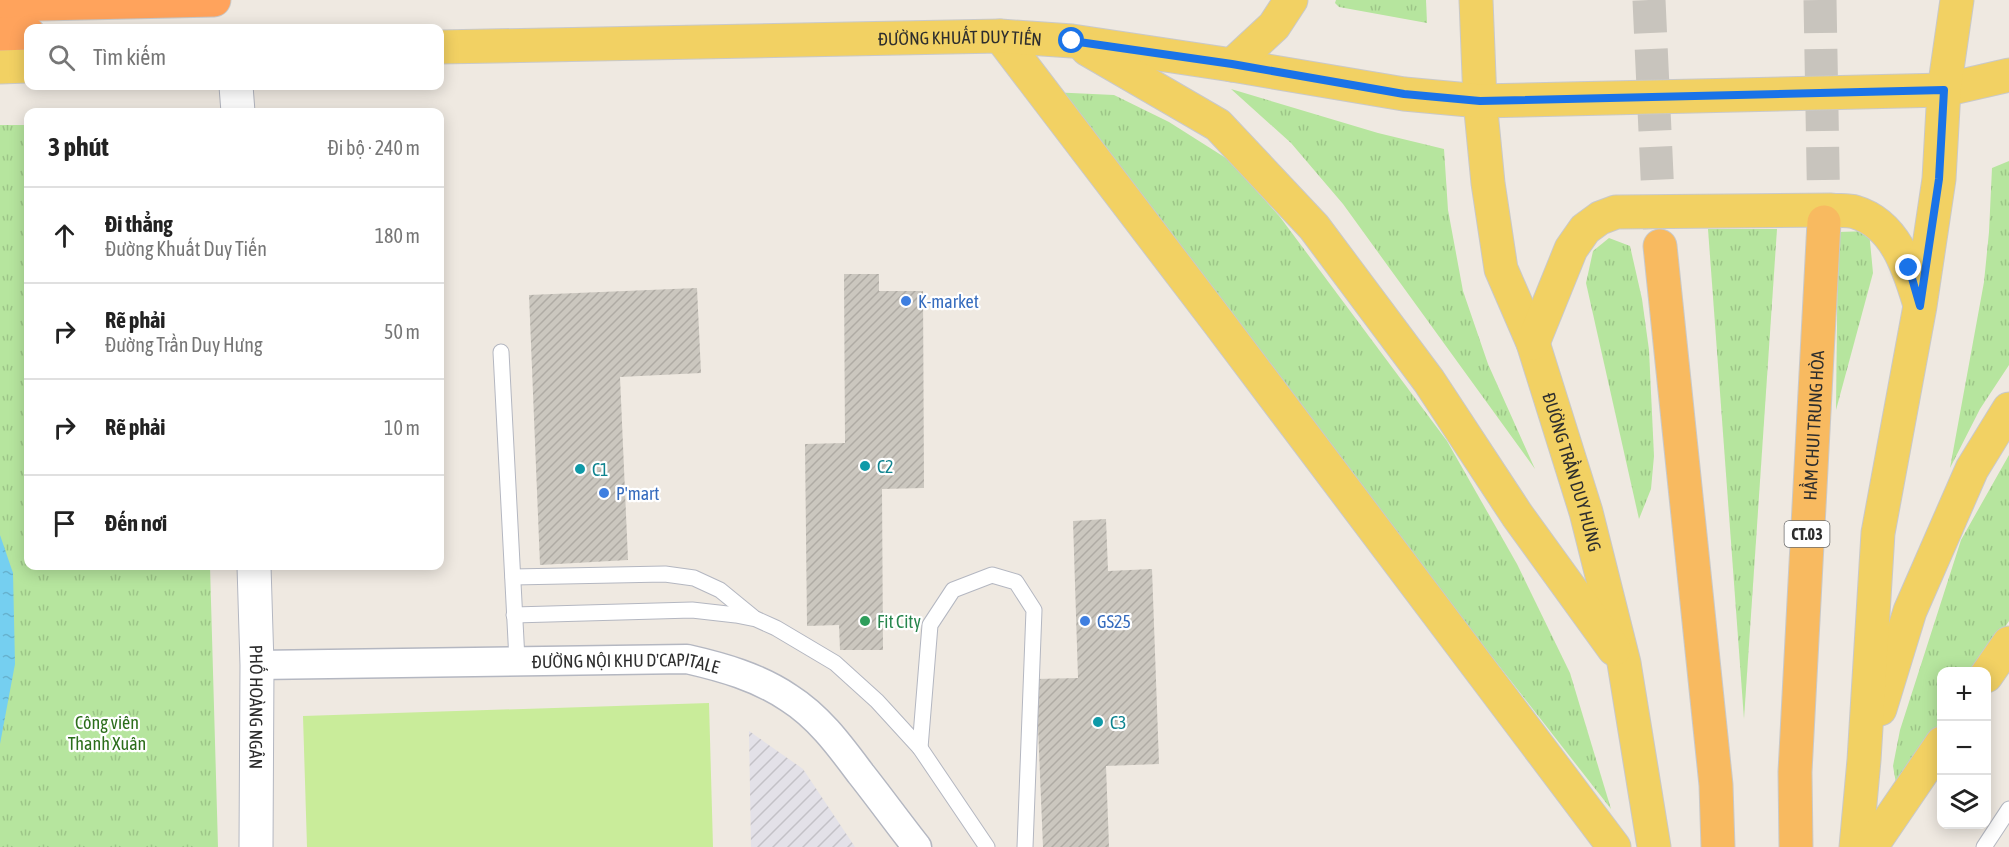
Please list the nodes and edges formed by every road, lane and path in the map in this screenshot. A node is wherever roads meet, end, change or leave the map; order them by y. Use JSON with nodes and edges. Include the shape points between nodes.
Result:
{"nodes":[{"id":1,"x":214,"y":0,"type":"edge"},
{"id":2,"x":1291,"y":0,"type":"edge"},
{"id":3,"x":1476,"y":0,"type":"edge"},
{"id":4,"x":1957,"y":0,"type":"edge"},
{"id":5,"x":0,"y":5,"type":"edge"},
{"id":6,"x":24,"y":33,"type":"edge"},
{"id":7,"x":0,"y":34,"type":"edge"},
{"id":8,"x":1000,"y":36,"type":"junction"},
{"id":9,"x":1072,"y":41,"type":"junction"},
{"id":10,"x":444,"y":47,"type":"edge"},
{"id":11,"x":1232,"y":64,"type":"junction"},
{"id":12,"x":24,"y":66,"type":"edge"},
{"id":13,"x":0,"y":68,"type":"edge"},
{"id":14,"x":2009,"y":75,"type":"edge"},
{"id":15,"x":237,"y":90,"type":"edge"},
{"id":16,"x":1944,"y":90,"type":"junction"},
{"id":17,"x":1480,"y":101,"type":"junction"},
{"id":18,"x":238,"y":108,"type":"edge"},
{"id":19,"x":1824,"y":222,"type":"tunnel mouth"},
{"id":20,"x":1660,"y":246,"type":"tunnel mouth"},
{"id":21,"x":1920,"y":306,"type":"junction"},
{"id":22,"x":1533,"y":343,"type":"junction"},
{"id":23,"x":501,"y":352,"type":"dead end"},
{"id":24,"x":2009,"y":409,"type":"edge"},
{"id":25,"x":254,"y":570,"type":"edge"},
{"id":26,"x":513,"y":577,"type":"junction"},
{"id":27,"x":514,"y":615,"type":"junction"},
{"id":28,"x":756,"y":619,"type":"junction"},
{"id":29,"x":2009,"y":643,"type":"edge"},
{"id":30,"x":517,"y":660,"type":"junction"},
{"id":31,"x":1624,"y":663,"type":"junction"},
{"id":32,"x":257,"y":665,"type":"junction"},
{"id":33,"x":1991,"y":669,"type":"edge"},
{"id":34,"x":920,"y":748,"type":"junction"},
{"id":35,"x":1937,"y":748,"type":"edge"},
{"id":36,"x":1864,"y":760,"type":"junction"},
{"id":37,"x":2009,"y":809,"type":"edge"},
{"id":38,"x":256,"y":847,"type":"edge"},
{"id":39,"x":917,"y":847,"type":"edge"},
{"id":40,"x":987,"y":847,"type":"edge"},
{"id":41,"x":1025,"y":847,"type":"edge"},
{"id":42,"x":1614,"y":847,"type":"edge"},
{"id":43,"x":1654,"y":847,"type":"edge"},
{"id":44,"x":1718,"y":847,"type":"edge"},
{"id":45,"x":1796,"y":847,"type":"edge"},
{"id":46,"x":1856,"y":847,"type":"edge"},
{"id":47,"x":1871,"y":847,"type":"edge"},
{"id":48,"x":1984,"y":847,"type":"edge"}],
"edges":[{"from":1,"to":5,"type":"highway"},
{"from":2,"to":11,"type":"main road","via":[[1274,26]]},
{"from":3,"to":17,"type":"main road","name":"ĐƯỜNG TRẦN DUY HƯNG"},
{"from":4,"to":16,"type":"main road"},
{"from":6,"to":7,"type":"highway"},
{"from":8,"to":9,"type":"main road","name":"ĐƯỜNG KHUẤT DUY TIẾN"},
{"from":8,"to":10,"type":"main road","name":"ĐƯỜNG KHUẤT DUY TIẾN"},
{"from":8,"to":42,"type":"main road"},
{"from":9,"to":11,"type":"main road","name":"ĐƯỜNG KHUẤT DUY TIẾN"},
{"from":9,"to":31,"type":"main road","via":[[1218,125],[1314,227],[1429,381],[1518,515]]},
{"from":11,"to":17,"type":"main road","name":"ĐƯỜNG KHUẤT DUY TIẾN","via":[[1404,94]]},
{"from":12,"to":13,"type":"main road"},
{"from":14,"to":16,"type":"main road","name":"ĐƯỜNG KHUẤT DUY TIẾN"},
{"from":15,"to":18,"type":"street"},
{"from":16,"to":17,"type":"main road","name":"ĐƯỜNG KHUẤT DUY TIẾN"},
{"from":16,"to":21,"type":"main road","via":[[1939,179]]},
{"from":17,"to":22,"type":"main road","name":"ĐƯỜNG TRẦN DUY HƯNG","via":[[1502,269]]},
{"from":19,"to":45,"type":"highway","name":"HẦM CHUI TRUNG HÒA","number":"CT.03","via":[[1794,772]]},
{"from":20,"to":44,"type":"highway","via":[[1716,785]]},
{"from":21,"to":22,"type":"main road","via":[[1909,268],[1892,238],[1873,221],[1854,212],[1616,212],[1585,229],[1571,249]]},
{"from":21,"to":36,"type":"main road","via":[[1878,533]]},
{"from":22,"to":31,"type":"main road","name":"ĐƯỜNG TRẦN DUY HƯNG","via":[[1586,512]]},
{"from":23,"to":26,"type":"lane"},
{"from":24,"to":36,"type":"main road","via":[[1972,469],[1910,611]]},
{"from":25,"to":32,"type":"street","name":"PHỐ HOÀNG NGÂN"},
{"from":26,"to":27,"type":"lane"},
{"from":26,"to":28,"type":"lane","via":[[665,574],[694,578],[720,590]]},
{"from":27,"to":28,"type":"lane","via":[[692,610]]},
{"from":27,"to":30,"type":"lane"},
{"from":28,"to":34,"type":"lane","via":[[835,663]]},
{"from":29,"to":33,"type":"main road"},
{"from":30,"to":32,"type":"street","name":"ĐƯỜNG NỘI KHU D'CAPITALE"},
{"from":30,"to":39,"type":"street","name":"ĐƯỜNG NỘI KHU D'CAPITALE","via":[[687,659],[766,684],[816,719]]},
{"from":31,"to":43,"type":"main road","name":"ĐƯỜNG TRẦN DUY HƯNG"},
{"from":32,"to":38,"type":"street","name":"PHỐ HOÀNG NGÂN"},
{"from":34,"to":40,"type":"lane"},
{"from":34,"to":41,"type":"lane","via":[[930,625],[953,590],[992,575],[1016,582],[1034,609]]},
{"from":35,"to":47,"type":"main road"},
{"from":36,"to":46,"type":"main road"},
{"from":37,"to":48,"type":"lane"}]}
